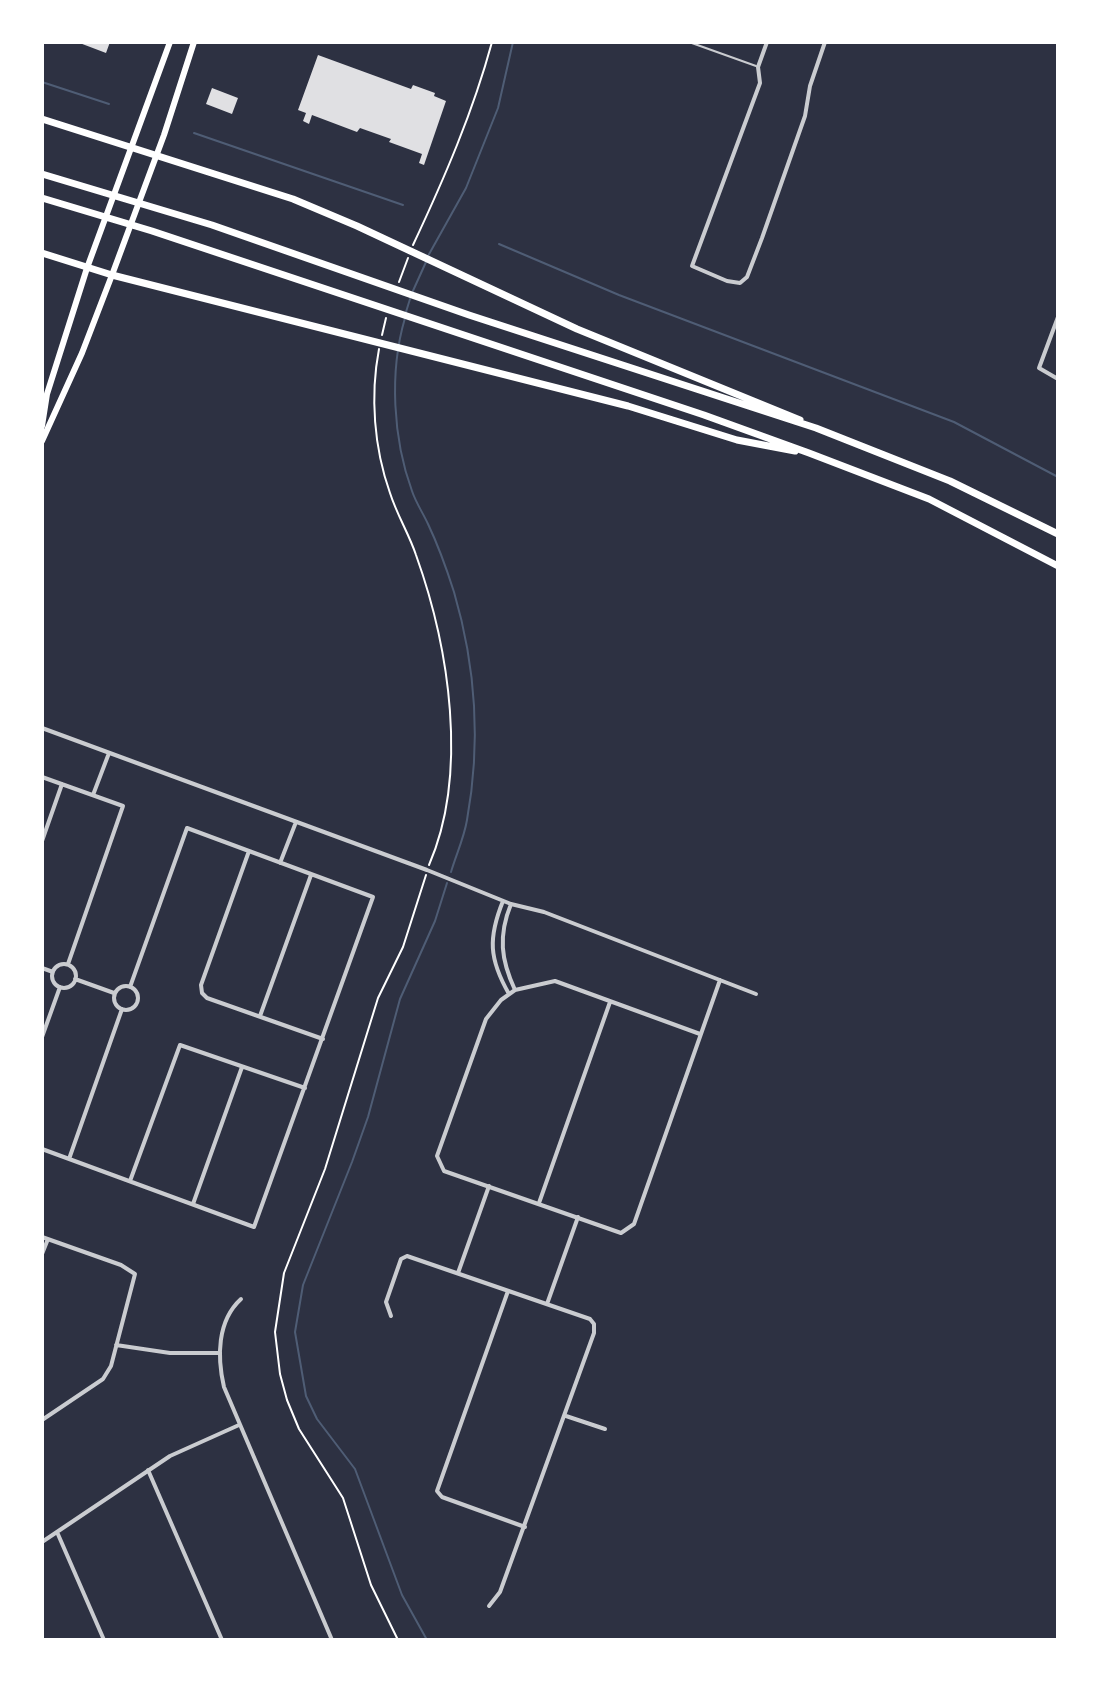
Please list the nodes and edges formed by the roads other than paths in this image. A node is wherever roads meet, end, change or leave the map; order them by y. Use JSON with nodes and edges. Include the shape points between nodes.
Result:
{"nodes":[{"id":1,"x":170,"y":42,"type":"edge"},
{"id":2,"x":194,"y":42,"type":"edge"},
{"id":3,"x":689,"y":42,"type":"edge"},
{"id":4,"x":767,"y":42,"type":"edge"},
{"id":5,"x":825,"y":42,"type":"edge"},
{"id":6,"x":758,"y":67,"type":"junction"},
{"id":7,"x":42,"y":119,"type":"edge"},
{"id":8,"x":130,"y":146,"type":"junction"},
{"id":9,"x":157,"y":155,"type":"junction"},
{"id":10,"x":42,"y":174,"type":"edge"},
{"id":11,"x":42,"y":198,"type":"edge"},
{"id":12,"x":42,"y":253,"type":"edge"},
{"id":13,"x":87,"y":268,"type":"junction"},
{"id":14,"x":112,"y":275,"type":"junction"},
{"id":15,"x":1058,"y":317,"type":"edge"},
{"id":16,"x":1058,"y":379,"type":"edge"},
{"id":17,"x":42,"y":426,"type":"edge"},
{"id":18,"x":816,"y":428,"type":"junction"},
{"id":19,"x":42,"y":441,"type":"edge"},
{"id":20,"x":809,"y":453,"type":"junction"},
{"id":21,"x":1058,"y":534,"type":"edge"},
{"id":22,"x":1058,"y":566,"type":"edge"},
{"id":23,"x":42,"y":728,"type":"edge"},
{"id":24,"x":109,"y":752,"type":"junction"},
{"id":25,"x":42,"y":777,"type":"edge"},
{"id":26,"x":62,"y":784,"type":"junction"},
{"id":27,"x":93,"y":795,"type":"junction"},
{"id":28,"x":296,"y":822,"type":"junction"},
{"id":29,"x":42,"y":841,"type":"edge"},
{"id":30,"x":249,"y":851,"type":"junction"},
{"id":31,"x":280,"y":863,"type":"junction"},
{"id":32,"x":311,"y":874,"type":"junction"},
{"id":33,"x":503,"y":901,"type":"junction"},
{"id":34,"x":511,"y":904,"type":"junction"},
{"id":35,"x":68,"y":964,"type":"junction"},
{"id":36,"x":42,"y":968,"type":"edge"},
{"id":37,"x":53,"y":972,"type":"junction"},
{"id":38,"x":75,"y":979,"type":"junction"},
{"id":39,"x":720,"y":980,"type":"junction"},
{"id":40,"x":60,"y":987,"type":"junction"},
{"id":41,"x":130,"y":987,"type":"junction"},
{"id":42,"x":515,"y":990,"type":"junction"},
{"id":43,"x":115,"y":994,"type":"junction"},
{"id":44,"x":509,"y":994,"type":"junction"},
{"id":45,"x":756,"y":994,"type":"dead end"},
{"id":46,"x":611,"y":1001,"type":"junction"},
{"id":47,"x":122,"y":1009,"type":"junction"},
{"id":48,"x":260,"y":1016,"type":"junction"},
{"id":49,"x":700,"y":1034,"type":"junction"},
{"id":50,"x":42,"y":1037,"type":"edge"},
{"id":51,"x":323,"y":1039,"type":"junction"},
{"id":52,"x":242,"y":1066,"type":"junction"},
{"id":53,"x":305,"y":1088,"type":"junction"},
{"id":54,"x":42,"y":1149,"type":"edge"},
{"id":55,"x":69,"y":1159,"type":"junction"},
{"id":56,"x":130,"y":1182,"type":"junction"},
{"id":57,"x":489,"y":1186,"type":"junction"},
{"id":58,"x":539,"y":1203,"type":"junction"},
{"id":59,"x":193,"y":1204,"type":"junction"},
{"id":60,"x":578,"y":1217,"type":"junction"},
{"id":61,"x":45,"y":1238,"type":"edge"},
{"id":62,"x":42,"y":1254,"type":"edge"},
{"id":63,"x":458,"y":1273,"type":"junction"},
{"id":64,"x":508,"y":1291,"type":"junction"},
{"id":65,"x":241,"y":1299,"type":"dead end"},
{"id":66,"x":547,"y":1304,"type":"junction"},
{"id":67,"x":391,"y":1316,"type":"dead end"},
{"id":68,"x":116,"y":1345,"type":"junction"},
{"id":69,"x":220,"y":1353,"type":"junction"},
{"id":70,"x":565,"y":1415,"type":"junction"},
{"id":71,"x":42,"y":1420,"type":"edge"},
{"id":72,"x":240,"y":1425,"type":"junction"},
{"id":73,"x":605,"y":1429,"type":"dead end"},
{"id":74,"x":148,"y":1470,"type":"junction"},
{"id":75,"x":525,"y":1527,"type":"junction"},
{"id":76,"x":57,"y":1532,"type":"junction"},
{"id":77,"x":42,"y":1542,"type":"edge"},
{"id":78,"x":489,"y":1606,"type":"dead end"},
{"id":79,"x":104,"y":1640,"type":"edge"},
{"id":80,"x":222,"y":1640,"type":"edge"},
{"id":81,"x":332,"y":1640,"type":"edge"}],
"edges":[{"from":1,"to":8,"type":"main road"},
{"from":2,"to":9,"type":"main road"},
{"from":3,"to":6,"type":"lane"},
{"from":4,"to":6,"type":"street"},
{"from":5,"to":6,"type":"street","via":[[762,238],[740,283],[692,266],[760,83]]},
{"from":7,"to":8,"type":"highway"},
{"from":8,"to":9,"type":"highway"},
{"from":8,"to":13,"type":"main road"},
{"from":9,"to":14,"type":"main road"},
{"from":9,"to":18,"type":"highway","via":[[293,199],[608,343]]},
{"from":10,"to":18,"type":"highway","via":[[160,208]]},
{"from":11,"to":20,"type":"highway"},
{"from":12,"to":13,"type":"highway"},
{"from":13,"to":14,"type":"highway"},
{"from":13,"to":17,"type":"main road"},
{"from":14,"to":19,"type":"main road"},
{"from":14,"to":20,"type":"highway","via":[[628,406],[737,440]]},
{"from":15,"to":16,"type":"street","via":[[1039,368]]},
{"from":18,"to":21,"type":"highway","via":[[950,481]]},
{"from":20,"to":22,"type":"highway","via":[[929,499]]},
{"from":23,"to":24,"type":"street"},
{"from":24,"to":27,"type":"street"},
{"from":24,"to":28,"type":"street"},
{"from":25,"to":26,"type":"street"},
{"from":26,"to":27,"type":"street"},
{"from":26,"to":29,"type":"street"},
{"from":27,"to":35,"type":"street","via":[[123,806]]},
{"from":28,"to":31,"type":"street"},
{"from":28,"to":33,"type":"street"},
{"from":30,"to":31,"type":"street"},
{"from":30,"to":41,"type":"street","via":[[187,828]]},
{"from":30,"to":48,"type":"street","via":[[201,985],[207,998]]},
{"from":31,"to":32,"type":"street"},
{"from":32,"to":48,"type":"street"},
{"from":32,"to":51,"type":"street","via":[[373,897]]},
{"from":33,"to":34,"type":"street"},
{"from":33,"to":44,"type":"street","via":[[492,951]]},
{"from":34,"to":39,"type":"street"},
{"from":34,"to":42,"type":"street","via":[[501,949]]},
{"from":35,"to":37,"type":"street"},
{"from":35,"to":38,"type":"street"},
{"from":36,"to":37,"type":"street"},
{"from":37,"to":40,"type":"street"},
{"from":38,"to":40,"type":"street"},
{"from":38,"to":43,"type":"street"},
{"from":39,"to":45,"type":"street"},
{"from":39,"to":49,"type":"street"},
{"from":40,"to":50,"type":"street"},
{"from":41,"to":43,"type":"street"},
{"from":41,"to":47,"type":"street","via":[[137,1000],[132,1008]]},
{"from":42,"to":44,"type":"street"},
{"from":42,"to":46,"type":"street","via":[[555,981]]},
{"from":43,"to":47,"type":"street"},
{"from":44,"to":57,"type":"street","via":[[486,1019],[437,1156],[444,1171]]},
{"from":46,"to":49,"type":"street"},
{"from":46,"to":58,"type":"street"},
{"from":47,"to":55,"type":"street"},
{"from":48,"to":51,"type":"street"},
{"from":49,"to":60,"type":"street","via":[[634,1224],[621,1233]]},
{"from":51,"to":53,"type":"street"},
{"from":52,"to":53,"type":"street"},
{"from":52,"to":56,"type":"street","via":[[180,1045]]},
{"from":52,"to":59,"type":"street"},
{"from":53,"to":59,"type":"street","via":[[254,1227]]},
{"from":54,"to":55,"type":"street"},
{"from":55,"to":56,"type":"street"},
{"from":56,"to":59,"type":"street"},
{"from":57,"to":58,"type":"street"},
{"from":57,"to":63,"type":"street"},
{"from":58,"to":60,"type":"street"},
{"from":60,"to":66,"type":"street"},
{"from":61,"to":62,"type":"street"},
{"from":61,"to":68,"type":"street","via":[[135,1274]]},
{"from":63,"to":64,"type":"street"},
{"from":63,"to":67,"type":"street","via":[[407,1256],[401,1259],[386,1302]]},
{"from":64,"to":66,"type":"street"},
{"from":64,"to":75,"type":"street","via":[[437,1491]]},
{"from":65,"to":69,"type":"street","via":[[223,1329]]},
{"from":66,"to":70,"type":"street","via":[[594,1324]]},
{"from":68,"to":69,"type":"street"},
{"from":68,"to":71,"type":"street","via":[[103,1379]]},
{"from":69,"to":72,"type":"street","via":[[224,1387]]},
{"from":70,"to":73,"type":"street"},
{"from":70,"to":75,"type":"street"},
{"from":72,"to":74,"type":"street"},
{"from":72,"to":81,"type":"street"},
{"from":74,"to":76,"type":"street"},
{"from":74,"to":80,"type":"street"},
{"from":75,"to":78,"type":"street","via":[[500,1592]]},
{"from":76,"to":77,"type":"street"},
{"from":76,"to":79,"type":"street"}]}
